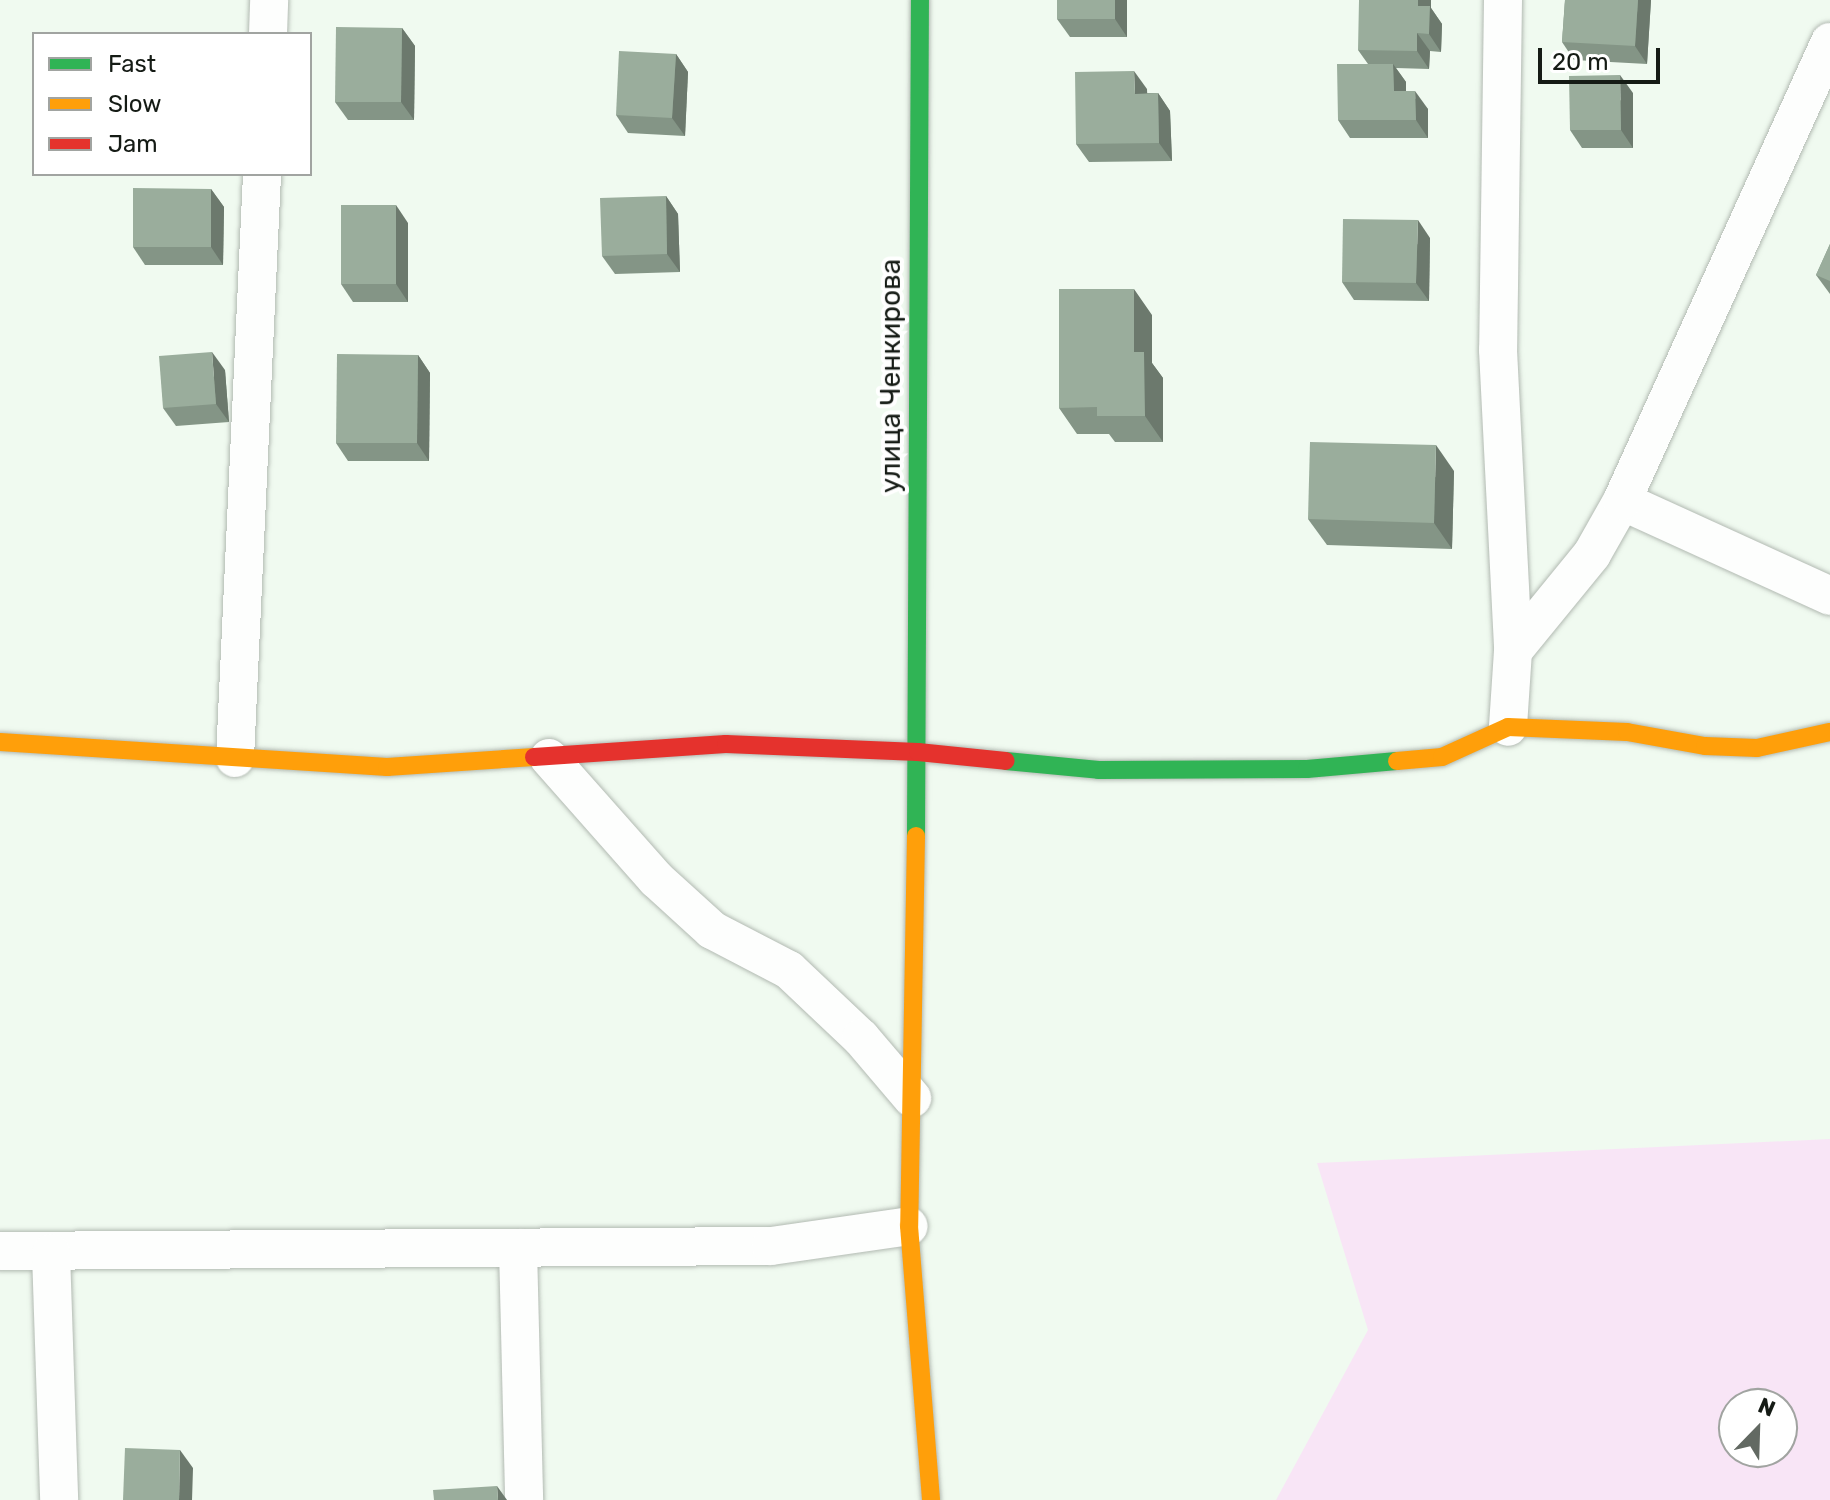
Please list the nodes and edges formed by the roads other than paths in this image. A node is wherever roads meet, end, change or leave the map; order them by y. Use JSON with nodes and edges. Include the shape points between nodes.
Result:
{"nodes":[{"id":1,"x":269,"y":0,"type":"edge"},
{"id":2,"x":920,"y":0,"type":"edge"},
{"id":3,"x":1503,"y":0,"type":"edge"},
{"id":4,"x":268,"y":32,"type":"edge"},
{"id":5,"x":1830,"y":42,"type":"edge"},
{"id":6,"x":262,"y":176,"type":"edge"},
{"id":7,"x":1622,"y":501,"type":"junction"},
{"id":8,"x":1830,"y":596,"type":"edge"},
{"id":9,"x":1513,"y":651,"type":"junction"},
{"id":10,"x":1508,"y":727,"type":"junction"},
{"id":11,"x":1830,"y":732,"type":"edge"},
{"id":12,"x":0,"y":742,"type":"edge"},
{"id":13,"x":918,"y":752,"type":"junction"},
{"id":14,"x":235,"y":758,"type":"junction"},
{"id":15,"x":549,"y":758,"type":"junction"},
{"id":16,"x":912,"y":1098,"type":"junction"},
{"id":17,"x":909,"y":1226,"type":"junction"},
{"id":18,"x":518,"y":1248,"type":"junction"},
{"id":19,"x":0,"y":1251,"type":"edge"},
{"id":20,"x":51,"y":1253,"type":"junction"},
{"id":21,"x":59,"y":1500,"type":"edge"},
{"id":22,"x":524,"y":1500,"type":"edge"},
{"id":23,"x":931,"y":1500,"type":"edge"}],
"edges":[{"from":1,"to":4,"type":"street"},
{"from":2,"to":13,"type":"street","name":"улица Ченкирова"},
{"from":3,"to":9,"type":"street","via":[[1498,350]]},
{"from":5,"to":7,"type":"street"},
{"from":6,"to":14,"type":"street"},
{"from":7,"to":8,"type":"street"},
{"from":7,"to":9,"type":"street","via":[[1592,554]]},
{"from":9,"to":10,"type":"street"},
{"from":10,"to":11,"type":"street","via":[[1627,732],[1705,746],[1757,748]]},
{"from":10,"to":13,"type":"street","via":[[1442,757],[1307,769],[1099,770]]},
{"from":12,"to":14,"type":"street"},
{"from":13,"to":15,"type":"street","via":[[726,744]]},
{"from":13,"to":16,"type":"street","name":"улица Ченкирова"},
{"from":14,"to":15,"type":"street","via":[[387,767]]},
{"from":15,"to":16,"type":"street","via":[[656,879],[712,930],[789,970],[861,1038]]},
{"from":16,"to":17,"type":"street","name":"улица Ченкирова"},
{"from":17,"to":18,"type":"street","via":[[771,1246]]},
{"from":17,"to":23,"type":"street","name":"улица Ченкирова"},
{"from":18,"to":20,"type":"street"},
{"from":18,"to":22,"type":"street"},
{"from":19,"to":20,"type":"street"},
{"from":20,"to":21,"type":"street"}]}
